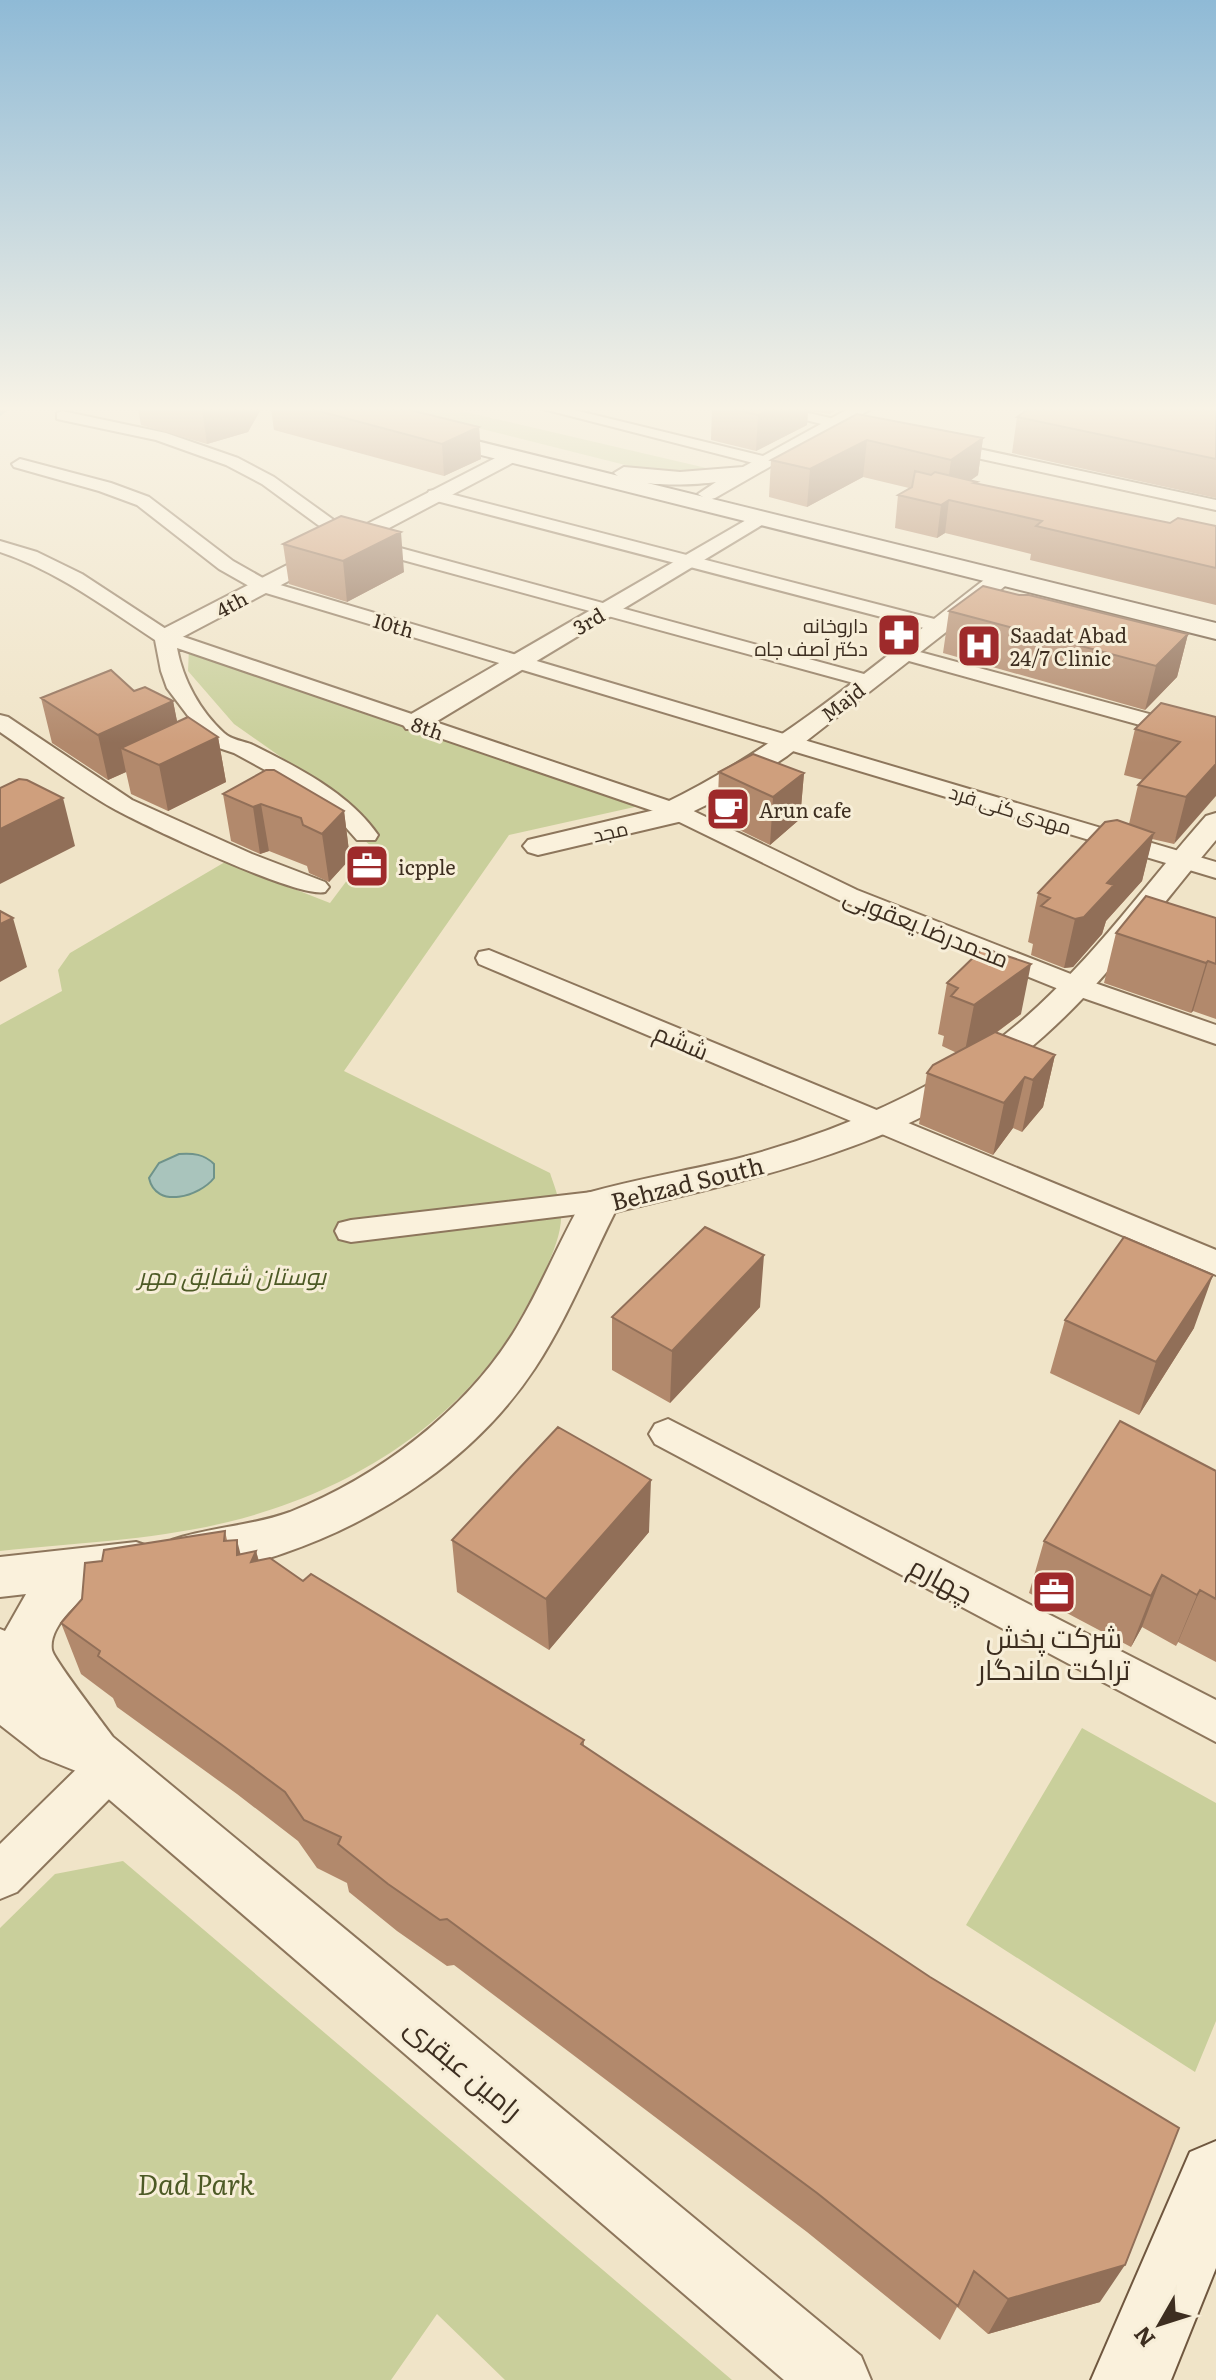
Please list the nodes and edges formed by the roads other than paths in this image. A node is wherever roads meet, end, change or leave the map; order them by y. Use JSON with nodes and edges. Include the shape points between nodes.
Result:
{"nodes":[{"id":1,"x":171,"y":520,"type":"edge"},
{"id":2,"x":316,"y":520,"type":"edge"},
{"id":3,"x":388,"y":520,"type":"edge"},
{"id":4,"x":533,"y":520,"type":"edge"},
{"id":5,"x":742,"y":520,"type":"edge"},
{"id":6,"x":788,"y":520,"type":"edge"},
{"id":7,"x":793,"y":520,"type":"edge"},
{"id":8,"x":350,"y":540,"type":"junction"},
{"id":9,"x":0,"y":546,"type":"edge"},
{"id":10,"x":689,"y":560,"type":"junction"},
{"id":11,"x":1006,"y":579,"type":"junction"},
{"id":12,"x":263,"y":586,"type":"junction"},
{"id":13,"x":606,"y":609,"type":"junction"},
{"id":14,"x":1216,"y":618,"type":"edge"},
{"id":15,"x":945,"y":627,"type":"junction"},
{"id":16,"x":1216,"y":631,"type":"edge"},
{"id":17,"x":165,"y":637,"type":"junction"},
{"id":18,"x":910,"y":655,"type":"junction"},
{"id":19,"x":520,"y":661,"type":"junction"},
{"id":20,"x":875,"y":682,"type":"junction"},
{"id":21,"x":0,"y":722,"type":"edge"},
{"id":22,"x":415,"y":723,"type":"junction"},
{"id":23,"x":1216,"y":739,"type":"edge"},
{"id":24,"x":798,"y":744,"type":"junction"},
{"id":25,"x":134,"y":781,"type":"edge"},
{"id":26,"x":106,"y":794,"type":"junction"},
{"id":27,"x":681,"y":814,"type":"junction"},
{"id":28,"x":1216,"y":822,"type":"edge"},
{"id":29,"x":366,"y":835,"type":"dead end"},
{"id":30,"x":538,"y":846,"type":"dead end"},
{"id":31,"x":1199,"y":865,"type":"edge"},
{"id":32,"x":316,"y":887,"type":"dead end"},
{"id":33,"x":489,"y":958,"type":"dead end"},
{"id":34,"x":1076,"y":986,"type":"junction"},
{"id":35,"x":1216,"y":1035,"type":"edge"},
{"id":36,"x":876,"y":1121,"type":"junction"},
{"id":37,"x":601,"y":1202,"type":"junction"},
{"id":38,"x":351,"y":1231,"type":"dead end"},
{"id":39,"x":1216,"y":1263,"type":"edge"},
{"id":40,"x":668,"y":1434,"type":"dead end"},
{"id":41,"x":87,"y":1569,"type":"junction"},
{"id":42,"x":0,"y":1577,"type":"edge"},
{"id":43,"x":0,"y":1651,"type":"edge"},
{"id":44,"x":52,"y":1693,"type":"junction"},
{"id":45,"x":0,"y":1695,"type":"edge"},
{"id":46,"x":1216,"y":1722,"type":"edge"},
{"id":47,"x":102,"y":1760,"type":"junction"},
{"id":48,"x":0,"y":1876,"type":"edge"},
{"id":49,"x":1216,"y":2178,"type":"edge"},
{"id":50,"x":837,"y":2380,"type":"edge"},
{"id":51,"x":1131,"y":2380,"type":"edge"}],
"edges":[{"from":1,"to":12,"type":"street","name":"10th","via":[[226,565]]},
{"from":2,"to":8,"type":"street"},
{"from":3,"to":8,"type":"street","name":"4th"},
{"from":4,"to":10,"type":"street"},
{"from":5,"to":10,"type":"street","name":"3rd"},
{"from":6,"to":11,"type":"main road"},
{"from":7,"to":14,"type":"main road"},
{"from":8,"to":12,"type":"street","name":"4th"},
{"from":8,"to":13,"type":"street"},
{"from":9,"to":17,"type":"street","name":"8th","via":[[64,572]]},
{"from":10,"to":13,"type":"street","name":"3rd"},
{"from":10,"to":15,"type":"street"},
{"from":11,"to":15,"type":"street","name":"Majd"},
{"from":11,"to":16,"type":"main road"},
{"from":12,"to":17,"type":"street","name":"4th"},
{"from":12,"to":19,"type":"street","name":"10th"},
{"from":13,"to":19,"type":"street","name":"3rd"},
{"from":13,"to":20,"type":"street"},
{"from":15,"to":18,"type":"street","name":"Majd"},
{"from":17,"to":22,"type":"street","name":"8th"},
{"from":17,"to":29,"type":"street","via":[[178,688],[211,744],[242,748],[299,779],[342,809]]},
{"from":18,"to":20,"type":"street","name":"Majd"},
{"from":18,"to":23,"type":"street"},
{"from":19,"to":22,"type":"street","name":"3rd"},
{"from":19,"to":24,"type":"street","name":"10th"},
{"from":20,"to":24,"type":"street","name":"Majd"},
{"from":21,"to":26,"type":"street"},
{"from":22,"to":27,"type":"street","name":"8th"},
{"from":24,"to":27,"type":"street","name":"Majd"},
{"from":24,"to":31,"type":"street","name":"مهدی کنی فرد"},
{"from":25,"to":26,"type":"street"},
{"from":26,"to":32,"type":"street"},
{"from":27,"to":30,"type":"street","name":"مجد"},
{"from":27,"to":34,"type":"street","name":"محمدرضا یعقوبی","via":[[848,895]]},
{"from":28,"to":31,"type":"street","name":"Behzad South"},
{"from":31,"to":34,"type":"street","name":"Behzad South"},
{"from":33,"to":36,"type":"street","name":"ششم"},
{"from":34,"to":35,"type":"street","name":"محمدرضا یعقوبی"},
{"from":34,"to":36,"type":"street","name":"Behzad South","via":[[1030,1031],[978,1070]]},
{"from":36,"to":37,"type":"street","name":"Behzad South","via":[[778,1160]]},
{"from":36,"to":39,"type":"street","name":"ششم"},
{"from":37,"to":38,"type":"street"},
{"from":37,"to":41,"type":"street","name":"Behzad South","via":[[520,1357],[456,1431],[417,1460],[329,1514],[274,1537]]},
{"from":40,"to":46,"type":"street","name":"چهارم"},
{"from":41,"to":42,"type":"street","name":"Behzad South"},
{"from":41,"to":44,"type":"street","via":[[48,1602],[26,1644],[30,1662]]},
{"from":43,"to":44,"type":"street","name":"رامین عبقری"},
{"from":44,"to":47,"type":"street","name":"رامین عبقری"},
{"from":45,"to":47,"type":"street","name":"رامین عبقری","via":[[59,1740]]},
{"from":47,"to":48,"type":"street"},
{"from":47,"to":50,"type":"street","name":"رامین عبقری"},
{"from":49,"to":51,"type":"main road"}]}
